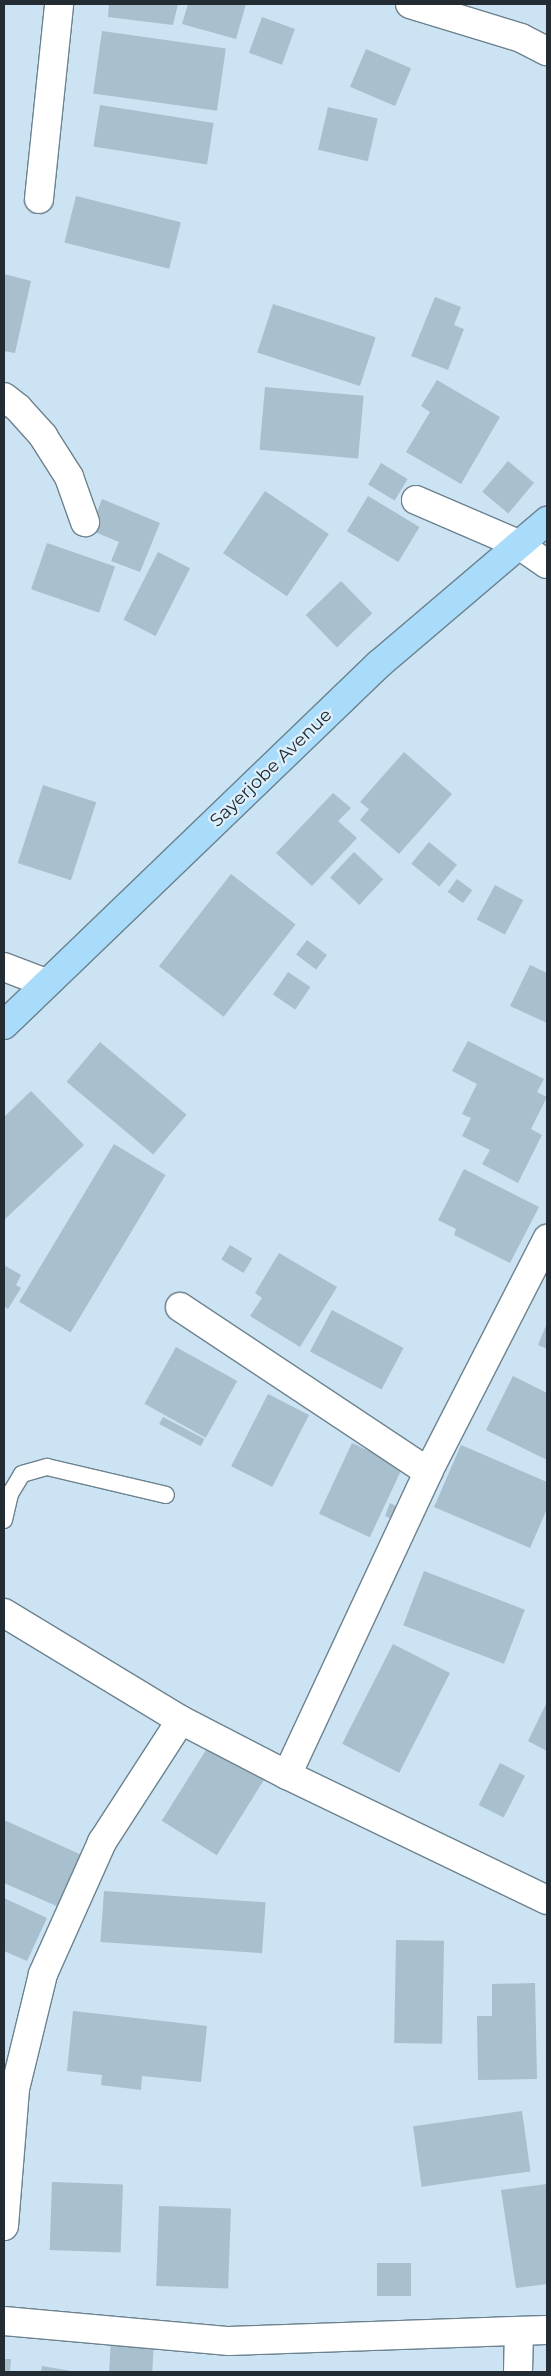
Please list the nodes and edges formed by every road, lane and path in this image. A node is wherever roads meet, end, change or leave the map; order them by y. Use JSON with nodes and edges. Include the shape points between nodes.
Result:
{"nodes":[{"id":1,"x":60,"y":4,"type":"edge"},
{"id":2,"x":410,"y":4,"type":"edge"},
{"id":3,"x":547,"y":51,"type":"edge"},
{"id":4,"x":39,"y":199,"type":"dead end"},
{"id":5,"x":4,"y":397,"type":"edge"},
{"id":6,"x":416,"y":500,"type":"dead end"},
{"id":7,"x":547,"y":521,"type":"edge"},
{"id":8,"x":85,"y":522,"type":"dead end"},
{"id":9,"x":518,"y":544,"type":"junction"},
{"id":10,"x":547,"y":564,"type":"edge"},
{"id":11,"x":4,"y":967,"type":"edge"},
{"id":12,"x":46,"y":983,"type":"junction"},
{"id":13,"x":4,"y":1025,"type":"edge"},
{"id":14,"x":547,"y":1239,"type":"edge"},
{"id":15,"x":180,"y":1307,"type":"dead end"},
{"id":16,"x":428,"y":1472,"type":"junction"},
{"id":17,"x":166,"y":1496,"type":"dead end"},
{"id":18,"x":4,"y":1520,"type":"edge"},
{"id":19,"x":4,"y":1613,"type":"edge"},
{"id":20,"x":181,"y":1720,"type":"junction"},
{"id":21,"x":288,"y":1775,"type":"junction"},
{"id":22,"x":547,"y":1900,"type":"edge"},
{"id":23,"x":4,"y":2226,"type":"edge"},
{"id":24,"x":4,"y":2321,"type":"edge"},
{"id":25,"x":547,"y":2330,"type":"edge"},
{"id":26,"x":519,"y":2331,"type":"junction"},
{"id":27,"x":518,"y":2372,"type":"edge"}],
"edges":[{"from":1,"to":4,"type":"street"},
{"from":2,"to":3,"type":"street","via":[[521,38]]},
{"from":5,"to":8,"type":"street","via":[[43,436],[69,477]]},
{"from":6,"to":9,"type":"street"},
{"from":7,"to":9,"type":"main road","name":"Sayerjobe Avenue"},
{"from":9,"to":10,"type":"street"},
{"from":9,"to":12,"type":"main road","name":"Sayerjobe Avenue","via":[[379,664]]},
{"from":11,"to":12,"type":"street"},
{"from":12,"to":13,"type":"main road","name":"Sayerjobe Avenue"},
{"from":14,"to":16,"type":"street"},
{"from":15,"to":16,"type":"street"},
{"from":16,"to":21,"type":"street"},
{"from":17,"to":18,"type":"lane","via":[[46,1467],[22,1474],[10,1494]]},
{"from":19,"to":20,"type":"street"},
{"from":20,"to":21,"type":"street"},
{"from":20,"to":23,"type":"street","via":[[102,1842],[43,1974],[15,2089]]},
{"from":21,"to":22,"type":"street"},
{"from":24,"to":26,"type":"street","via":[[229,2341]]},
{"from":25,"to":26,"type":"street"},
{"from":26,"to":27,"type":"street"}]}
